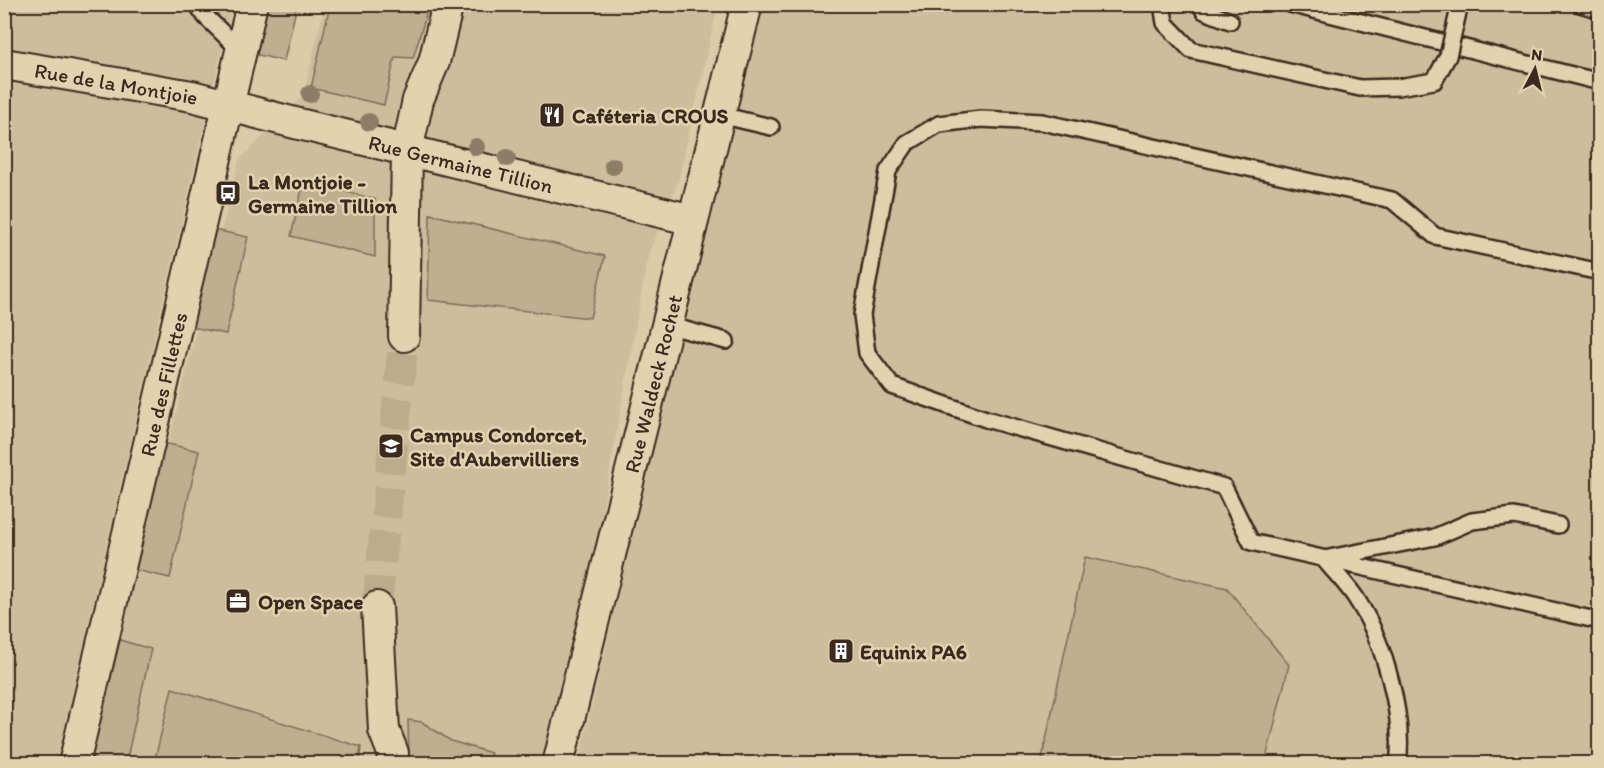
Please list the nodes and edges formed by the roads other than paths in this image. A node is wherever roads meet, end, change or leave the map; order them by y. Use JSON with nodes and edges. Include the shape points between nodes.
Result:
{"nodes":[{"id":1,"x":197,"y":4,"type":"edge"},
{"id":2,"x":252,"y":4,"type":"edge"},
{"id":3,"x":448,"y":4,"type":"edge"},
{"id":4,"x":747,"y":4,"type":"edge"},
{"id":5,"x":1162,"y":4,"type":"edge"},
{"id":6,"x":1201,"y":4,"type":"edge"},
{"id":7,"x":1290,"y":4,"type":"edge"},
{"id":8,"x":1460,"y":4,"type":"edge"},
{"id":9,"x":1580,"y":4,"type":"edge"},
{"id":10,"x":1599,"y":10,"type":"edge"},
{"id":11,"x":1230,"y":21,"type":"dead end"},
{"id":12,"x":241,"y":51,"type":"junction"},
{"id":13,"x":4,"y":64,"type":"edge"},
{"id":14,"x":1599,"y":82,"type":"edge"},
{"id":15,"x":229,"y":106,"type":"junction"},
{"id":16,"x":720,"y":115,"type":"junction"},
{"id":17,"x":771,"y":127,"type":"dead end"},
{"id":18,"x":407,"y":150,"type":"junction"},
{"id":19,"x":693,"y":220,"type":"junction"},
{"id":20,"x":1599,"y":272,"type":"edge"},
{"id":21,"x":667,"y":325,"type":"junction"},
{"id":22,"x":404,"y":336,"type":"tunnel mouth"},
{"id":23,"x":726,"y":341,"type":"dead end"},
{"id":24,"x":1558,"y":525,"type":"dead end"},
{"id":25,"x":1324,"y":559,"type":"junction"},
{"id":26,"x":376,"y":607,"type":"tunnel mouth"},
{"id":27,"x":1599,"y":621,"type":"edge"},
{"id":28,"x":74,"y":764,"type":"edge"},
{"id":29,"x":392,"y":764,"type":"edge"},
{"id":30,"x":558,"y":764,"type":"edge"},
{"id":31,"x":1398,"y":764,"type":"edge"}],
"edges":[{"from":1,"to":12,"type":"lane"},
{"from":2,"to":12,"type":"street","name":"Rue des Fillettes"},
{"from":3,"to":18,"type":"street"},
{"from":4,"to":16,"type":"street","name":"Rue Waldeck Rochet"},
{"from":5,"to":8,"type":"lane","bridge":true,"via":[[1165,23],[1191,50],[1360,88],[1434,81],[1448,56]]},
{"from":6,"to":11,"type":"lane","via":[[1204,10]]},
{"from":7,"to":14,"type":"lane"},
{"from":9,"to":10,"type":"lane"},
{"from":12,"to":15,"type":"street","name":"Rue des Fillettes"},
{"from":13,"to":15,"type":"street","name":"Rue de la Montjoie","via":[[192,96]]},
{"from":15,"to":18,"type":"street","name":"Rue Germaine Tillion"},
{"from":15,"to":28,"type":"street","name":"Rue des Fillettes"},
{"from":16,"to":17,"type":"lane"},
{"from":16,"to":19,"type":"street","name":"Rue Waldeck Rochet"},
{"from":18,"to":19,"type":"street","name":"Rue Germaine Tillion"},
{"from":18,"to":22,"type":"street"},
{"from":19,"to":21,"type":"street","name":"Rue Waldeck Rochet"},
{"from":20,"to":25,"type":"lane","via":[[1435,236],[1392,200],[1042,122],[981,119],[939,124],[907,143],[888,171],[862,315],[867,353],[892,386],[986,419],[1224,487],[1251,542]]},
{"from":21,"to":23,"type":"lane"},
{"from":21,"to":30,"type":"street","name":"Rue Waldeck Rochet"},
{"from":24,"to":25,"type":"lane","via":[[1514,516],[1472,521],[1435,537]]},
{"from":25,"to":27,"type":"lane"},
{"from":25,"to":31,"type":"lane","via":[[1359,602],[1381,647],[1392,682]]},
{"from":26,"to":29,"type":"street","via":[[384,730],[393,753]]}]}
